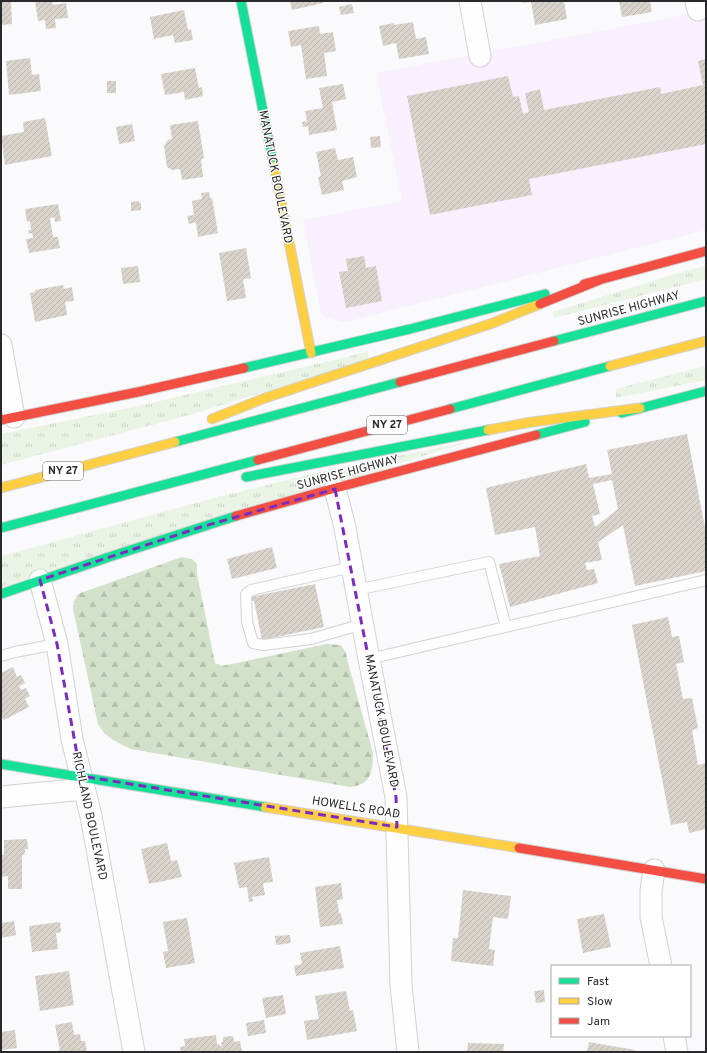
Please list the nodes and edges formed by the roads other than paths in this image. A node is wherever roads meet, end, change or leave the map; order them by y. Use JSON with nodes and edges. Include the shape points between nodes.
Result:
{"nodes":[{"id":1,"x":241,"y":1,"type":"edge"},
{"id":2,"x":470,"y":1,"type":"edge"},
{"id":3,"x":480,"y":56,"type":"dead end"},
{"id":4,"x":706,"y":251,"type":"edge"},
{"id":5,"x":602,"y":279,"type":"junction"},
{"id":6,"x":706,"y":301,"type":"edge"},
{"id":7,"x":706,"y":341,"type":"edge"},
{"id":8,"x":1,"y":345,"type":"edge"},
{"id":9,"x":311,"y":353,"type":"junction"},
{"id":10,"x":706,"y":391,"type":"edge"},
{"id":11,"x":640,"y":408,"type":"junction"},
{"id":12,"x":8,"y":418,"type":"edge"},
{"id":13,"x":206,"y":422,"type":"dead end"},
{"id":14,"x":192,"y":428,"type":"dead end"},
{"id":15,"x":126,"y":454,"type":"junction"},
{"id":16,"x":236,"y":478,"type":"dead end"},
{"id":17,"x":198,"y":486,"type":"dead end"},
{"id":18,"x":1,"y":488,"type":"edge"},
{"id":19,"x":335,"y":489,"type":"junction"},
{"id":20,"x":67,"y":510,"type":"junction"},
{"id":21,"x":1,"y":528,"type":"edge"},
{"id":22,"x":352,"y":567,"type":"junction"},
{"id":23,"x":40,"y":580,"type":"junction"},
{"id":24,"x":706,"y":580,"type":"edge"},
{"id":25,"x":356,"y":590,"type":"junction"},
{"id":26,"x":1,"y":594,"type":"edge"},
{"id":27,"x":363,"y":624,"type":"junction"},
{"id":28,"x":506,"y":627,"type":"junction"},
{"id":29,"x":57,"y":644,"type":"junction"},
{"id":30,"x":1,"y":656,"type":"edge"},
{"id":31,"x":369,"y":659,"type":"junction"},
{"id":32,"x":1,"y":764,"type":"edge"},
{"id":33,"x":83,"y":783,"type":"junction"},
{"id":34,"x":1,"y":797,"type":"edge"},
{"id":35,"x":397,"y":827,"type":"junction"},
{"id":36,"x":654,"y":870,"type":"junction"},
{"id":37,"x":706,"y":879,"type":"edge"},
{"id":38,"x":661,"y":965,"type":"edge"},
{"id":39,"x":674,"y":1037,"type":"edge"},
{"id":40,"x":134,"y":1052,"type":"edge"},
{"id":41,"x":408,"y":1052,"type":"edge"},
{"id":42,"x":677,"y":1052,"type":"edge"}],
"edges":[{"from":1,"to":9,"type":"main road","name":"MANATUCK BOULEVARD"},
{"from":2,"to":3,"type":"street"},
{"from":4,"to":5,"type":"main road"},
{"from":5,"to":9,"type":"main road"},
{"from":5,"to":13,"type":"main road","via":[[493,323],[265,398]]},
{"from":6,"to":15,"type":"main road","name":"SUNRISE HIGHWAY","number":"NY 27"},
{"from":7,"to":20,"type":"main road","number":"NY 27"},
{"from":8,"to":12,"type":"street"},
{"from":9,"to":12,"type":"main road"},
{"from":10,"to":11,"type":"main road","name":"SUNRISE HIGHWAY"},
{"from":11,"to":16,"type":"main road","via":[[532,422]]},
{"from":11,"to":19,"type":"main road","name":"SUNRISE HIGHWAY"},
{"from":14,"to":15,"type":"main road"},
{"from":15,"to":18,"type":"main road","name":"SUNRISE HIGHWAY","number":"NY 27"},
{"from":17,"to":20,"type":"main road"},
{"from":19,"to":22,"type":"street","name":"MANATUCK BOULEVARD"},
{"from":19,"to":23,"type":"main road","name":"SUNRISE HIGHWAY","via":[[194,530]]},
{"from":20,"to":21,"type":"main road","number":"NY 27"},
{"from":22,"to":25,"type":"street","name":"MANATUCK BOULEVARD"},
{"from":22,"to":27,"type":"lane","via":[[251,590],[246,594],[247,622],[253,643],[263,645],[311,639]]},
{"from":23,"to":26,"type":"main road","name":"SUNRISE HIGHWAY"},
{"from":23,"to":29,"type":"street","name":"RICHLAND BOULEVARD"},
{"from":24,"to":28,"type":"lane"},
{"from":25,"to":27,"type":"street","name":"MANATUCK BOULEVARD"},
{"from":25,"to":28,"type":"lane","via":[[489,562]]},
{"from":27,"to":31,"type":"street","name":"MANATUCK BOULEVARD"},
{"from":28,"to":31,"type":"lane"},
{"from":29,"to":30,"type":"lane"},
{"from":29,"to":33,"type":"street","name":"RICHLAND BOULEVARD","via":[[72,739]]},
{"from":31,"to":35,"type":"street","name":"MANATUCK BOULEVARD","via":[[396,797]]},
{"from":32,"to":33,"type":"main road","name":"HOWELLS ROAD"},
{"from":33,"to":34,"type":"street"},
{"from":33,"to":35,"type":"main road","name":"HOWELLS ROAD"},
{"from":33,"to":40,"type":"street","name":"RICHLAND BOULEVARD"},
{"from":35,"to":36,"type":"main road","name":"HOWELLS ROAD"},
{"from":35,"to":41,"type":"street","name":"MANATUCK BOULEVARD","via":[[401,984]]},
{"from":36,"to":37,"type":"main road","name":"HOWELLS ROAD"},
{"from":36,"to":38,"type":"street","via":[[651,891],[652,917]]},
{"from":39,"to":42,"type":"street"}]}
